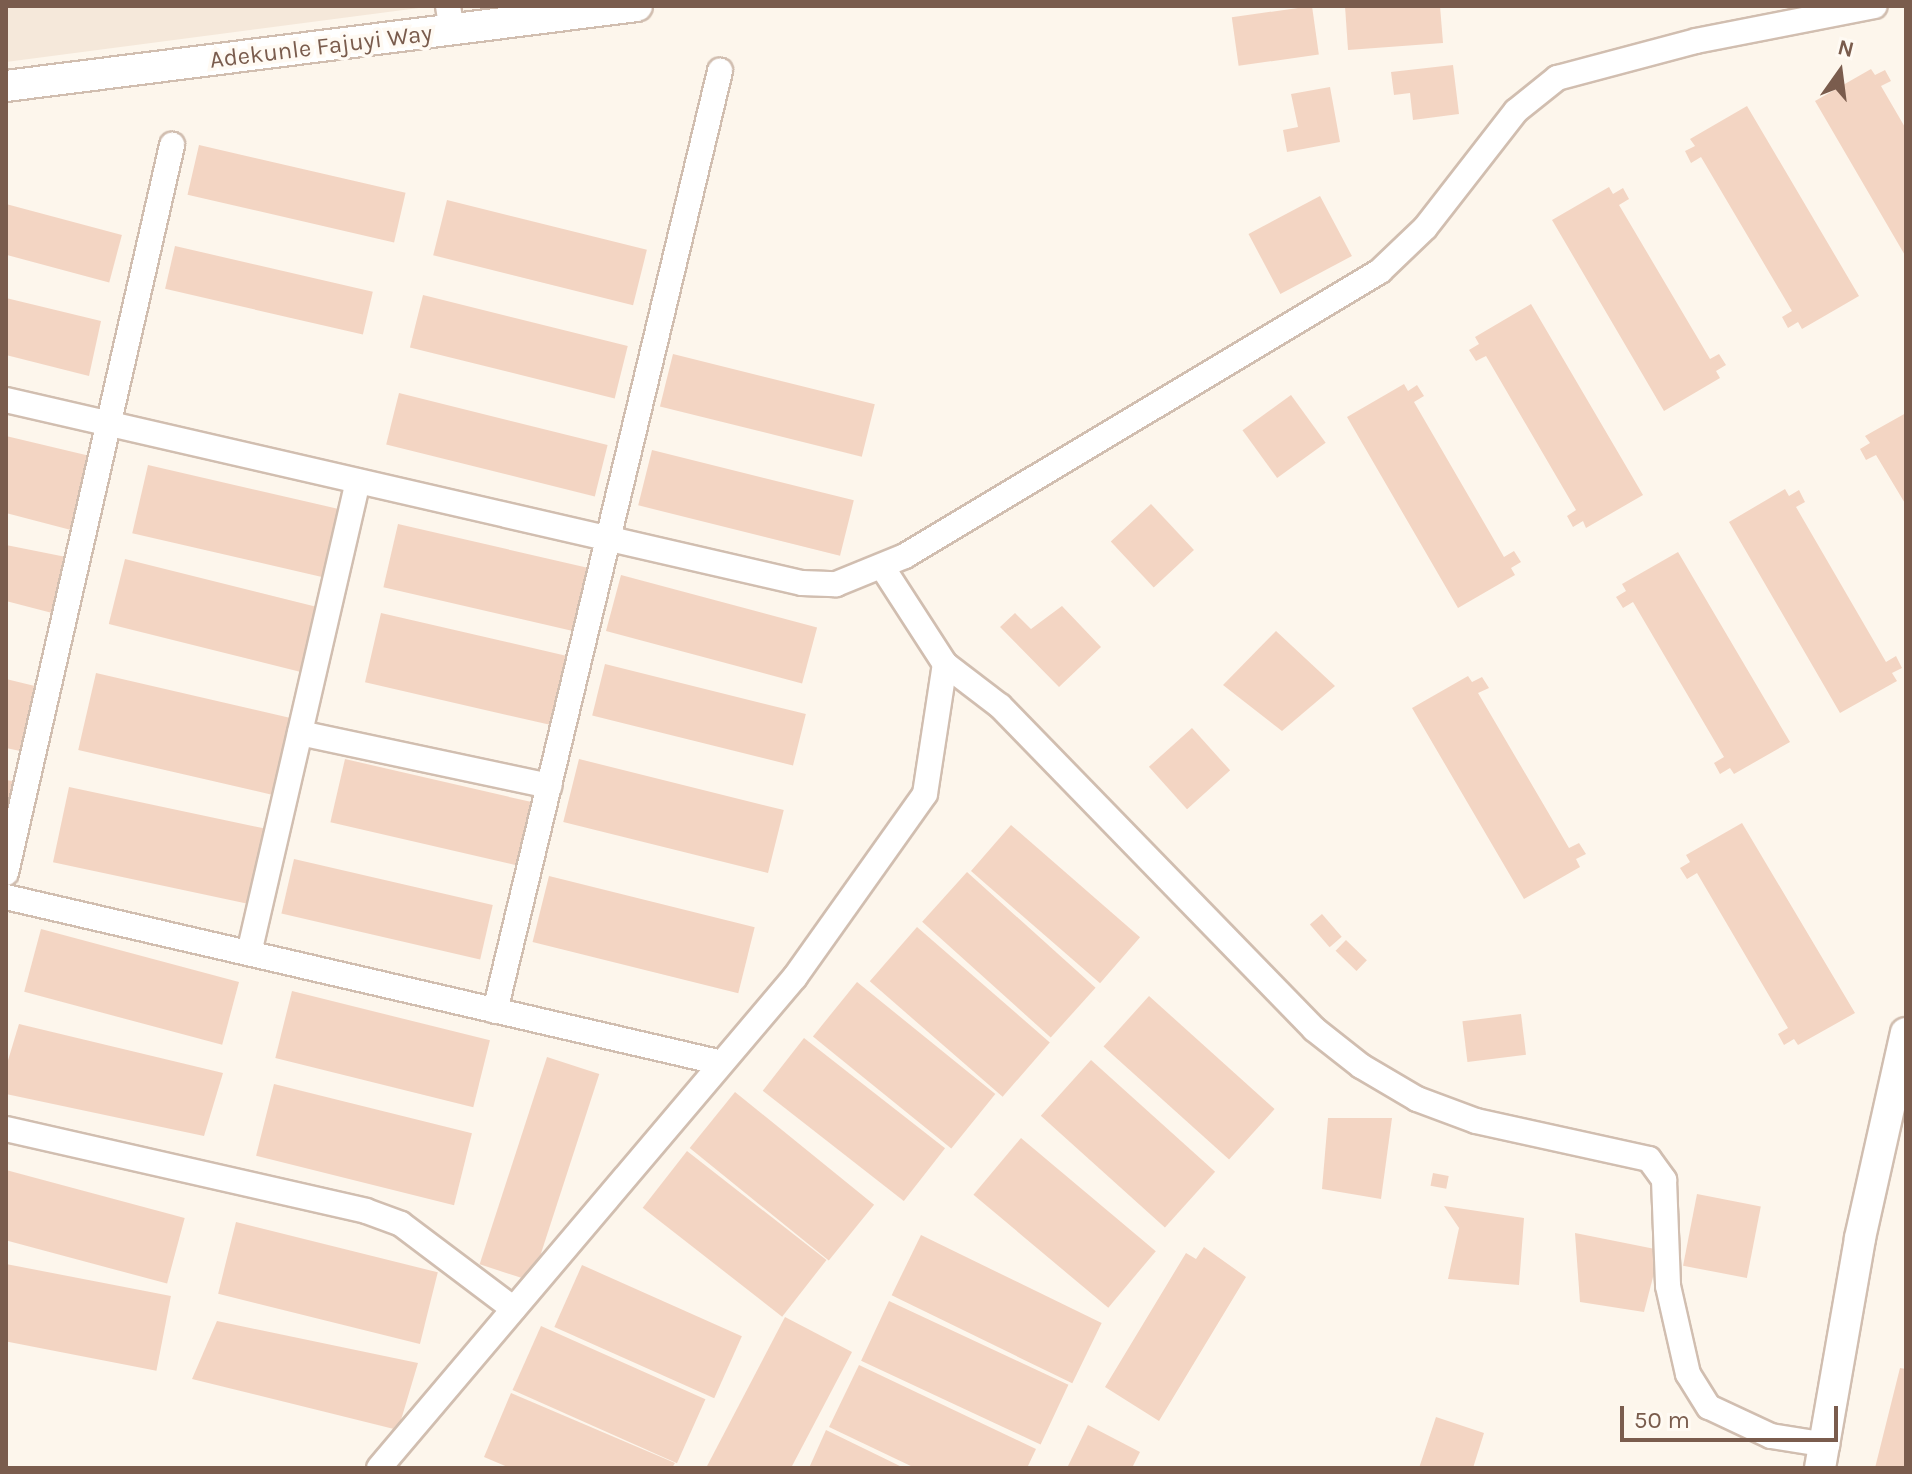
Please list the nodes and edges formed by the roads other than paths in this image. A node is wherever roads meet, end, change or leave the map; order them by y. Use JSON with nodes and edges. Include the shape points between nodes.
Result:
{"nodes":[{"id":1,"x":637,"y":6,"type":"edge"},
{"id":2,"x":1875,"y":6,"type":"edge"},
{"id":3,"x":450,"y":19,"type":"edge"},
{"id":4,"x":720,"y":71,"type":"dead end"},
{"id":5,"x":6,"y":86,"type":"edge"},
{"id":6,"x":172,"y":145,"type":"dead end"},
{"id":7,"x":6,"y":400,"type":"edge"},
{"id":8,"x":113,"y":425,"type":"junction"},
{"id":9,"x":358,"y":481,"type":"junction"},
{"id":10,"x":609,"y":538,"type":"junction"},
{"id":11,"x":883,"y":568,"type":"junction"},
{"id":12,"x":945,"y":664,"type":"junction"},
{"id":13,"x":300,"y":733,"type":"junction"},
{"id":14,"x":549,"y":786,"type":"junction"},
{"id":15,"x":6,"y":873,"type":"edge"},
{"id":16,"x":6,"y":897,"type":"edge"},
{"id":17,"x":249,"y":953,"type":"junction"},
{"id":18,"x":495,"y":1011,"type":"junction"},
{"id":19,"x":1906,"y":1033,"type":"edge"},
{"id":20,"x":718,"y":1062,"type":"junction"},
{"id":21,"x":6,"y":1129,"type":"edge"},
{"id":22,"x":514,"y":1309,"type":"junction"},
{"id":23,"x":1824,"y":1457,"type":"edge"},
{"id":24,"x":379,"y":1468,"type":"edge"}],
"edges":[{"from":1,"to":3,"type":"street","name":"Adekunle Fajuyi Way"},
{"from":2,"to":11,"type":"street","via":[[1696,41],[1557,78],[1516,111],[1425,228],[1380,271]]},
{"from":3,"to":5,"type":"street","name":"Adekunle Fajuyi Way"},
{"from":4,"to":10,"type":"street"},
{"from":6,"to":8,"type":"street"},
{"from":7,"to":8,"type":"street"},
{"from":8,"to":9,"type":"street"},
{"from":8,"to":15,"type":"street"},
{"from":9,"to":10,"type":"street"},
{"from":9,"to":13,"type":"street"},
{"from":10,"to":11,"type":"street","via":[[802,583],[836,584]]},
{"from":10,"to":14,"type":"street"},
{"from":11,"to":12,"type":"street"},
{"from":12,"to":20,"type":"street","via":[[925,794],[795,977]]},
{"from":12,"to":23,"type":"street","via":[[1000,706],[1314,1029],[1361,1066],[1417,1099],[1476,1121],[1589,1141],[1649,1159],[1664,1180],[1668,1286],[1688,1374],[1709,1407]]},
{"from":13,"to":14,"type":"street"},
{"from":13,"to":17,"type":"street"},
{"from":14,"to":18,"type":"street"},
{"from":16,"to":17,"type":"street"},
{"from":17,"to":18,"type":"street"},
{"from":18,"to":20,"type":"street"},
{"from":19,"to":23,"type":"street","via":[[1860,1238]]},
{"from":20,"to":22,"type":"street"},
{"from":21,"to":22,"type":"street","via":[[366,1211],[401,1224]]},
{"from":22,"to":24,"type":"street"}]}
